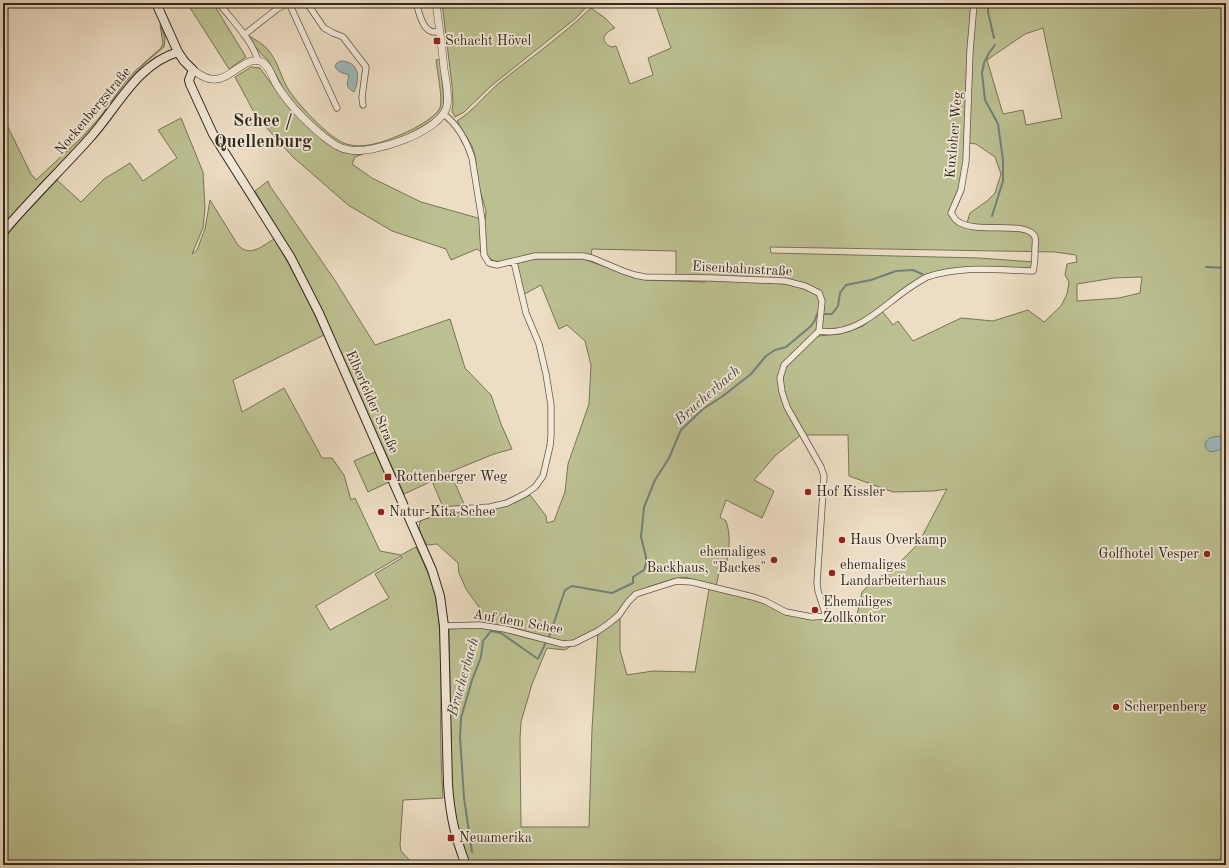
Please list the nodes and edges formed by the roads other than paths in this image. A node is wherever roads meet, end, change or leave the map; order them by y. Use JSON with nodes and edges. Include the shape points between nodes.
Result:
{"nodes":[{"id":1,"x":156,"y":3,"type":"edge"},
{"id":2,"x":219,"y":3,"type":"edge"},
{"id":3,"x":289,"y":3,"type":"edge"},
{"id":4,"x":302,"y":3,"type":"edge"},
{"id":5,"x":416,"y":3,"type":"edge"},
{"id":6,"x":436,"y":3,"type":"edge"},
{"id":7,"x":974,"y":3,"type":"edge"},
{"id":8,"x":440,"y":31,"type":"junction"},
{"id":9,"x":244,"y":34,"type":"junction"},
{"id":10,"x":178,"y":52,"type":"junction"},
{"id":11,"x":258,"y":61,"type":"junction"},
{"id":12,"x":193,"y":70,"type":"junction"},
{"id":13,"x":363,"y":105,"type":"dead end"},
{"id":14,"x":337,"y":108,"type":"dead end"},
{"id":15,"x":440,"y":117,"type":"junction"},
{"id":16,"x":3,"y":232,"type":"edge"},
{"id":17,"x":514,"y":262,"type":"junction"},
{"id":18,"x":819,"y":332,"type":"junction"},
{"id":19,"x":411,"y":521,"type":"junction"},
{"id":20,"x":444,"y":626,"type":"junction"},
{"id":21,"x":466,"y":865,"type":"edge"}],
"edges":[{"from":1,"to":10,"type":"main road"},
{"from":2,"to":9,"type":"street"},
{"from":3,"to":9,"type":"street"},
{"from":3,"to":14,"type":"street"},
{"from":4,"to":13,"type":"street","via":[[309,6],[324,28],[333,34],[343,36],[366,67]]},
{"from":5,"to":8,"type":"street","via":[[425,26],[433,32]]},
{"from":6,"to":8,"type":"street"},
{"from":7,"to":18,"type":"street","name":"Kuxloher Weg","via":[[966,161],[961,190],[951,213],[955,219],[966,225],[1019,228],[1031,233],[1035,241],[1033,271],[953,270],[936,274],[920,281],[861,324],[839,332]]},
{"from":8,"to":15,"type":"street","via":[[447,104]]},
{"from":9,"to":11,"type":"street"},
{"from":10,"to":12,"type":"main road"},
{"from":10,"to":16,"type":"main road","name":"Nockenbergstraße","via":[[154,63],[140,74],[90,139]]},
{"from":11,"to":12,"type":"street","via":[[248,62],[224,77],[212,79]]},
{"from":11,"to":15,"type":"street","via":[[266,66],[296,110],[336,146],[365,151],[390,145],[427,128]]},
{"from":12,"to":19,"type":"main road","name":"Elberfelder Straße","via":[[190,84],[210,127],[304,281]]},
{"from":15,"to":17,"type":"street","via":[[452,121],[469,148],[482,220],[484,255],[492,264]]},
{"from":17,"to":18,"type":"street","name":"Eisenbahnstraße","via":[[535,256],[583,256],[645,277],[785,281],[819,293],[822,301]]},
{"from":17,"to":19,"type":"street","via":[[526,313],[539,344],[551,405],[550,446],[543,476],[535,487],[507,503],[490,507],[441,510]]},
{"from":18,"to":20,"type":"street","name":"Auf dem Schee","via":[[784,365],[780,378],[787,407],[824,476],[817,583],[826,616],[812,617],[786,612],[753,597],[692,582],[677,581],[636,594],[608,624],[574,643],[563,644],[479,625]]},
{"from":19,"to":20,"type":"main road","name":"Elberfelder Straße","via":[[435,578]]},
{"from":20,"to":21,"type":"main road","name":"Elberfelder Straße","via":[[450,808]]}]}
